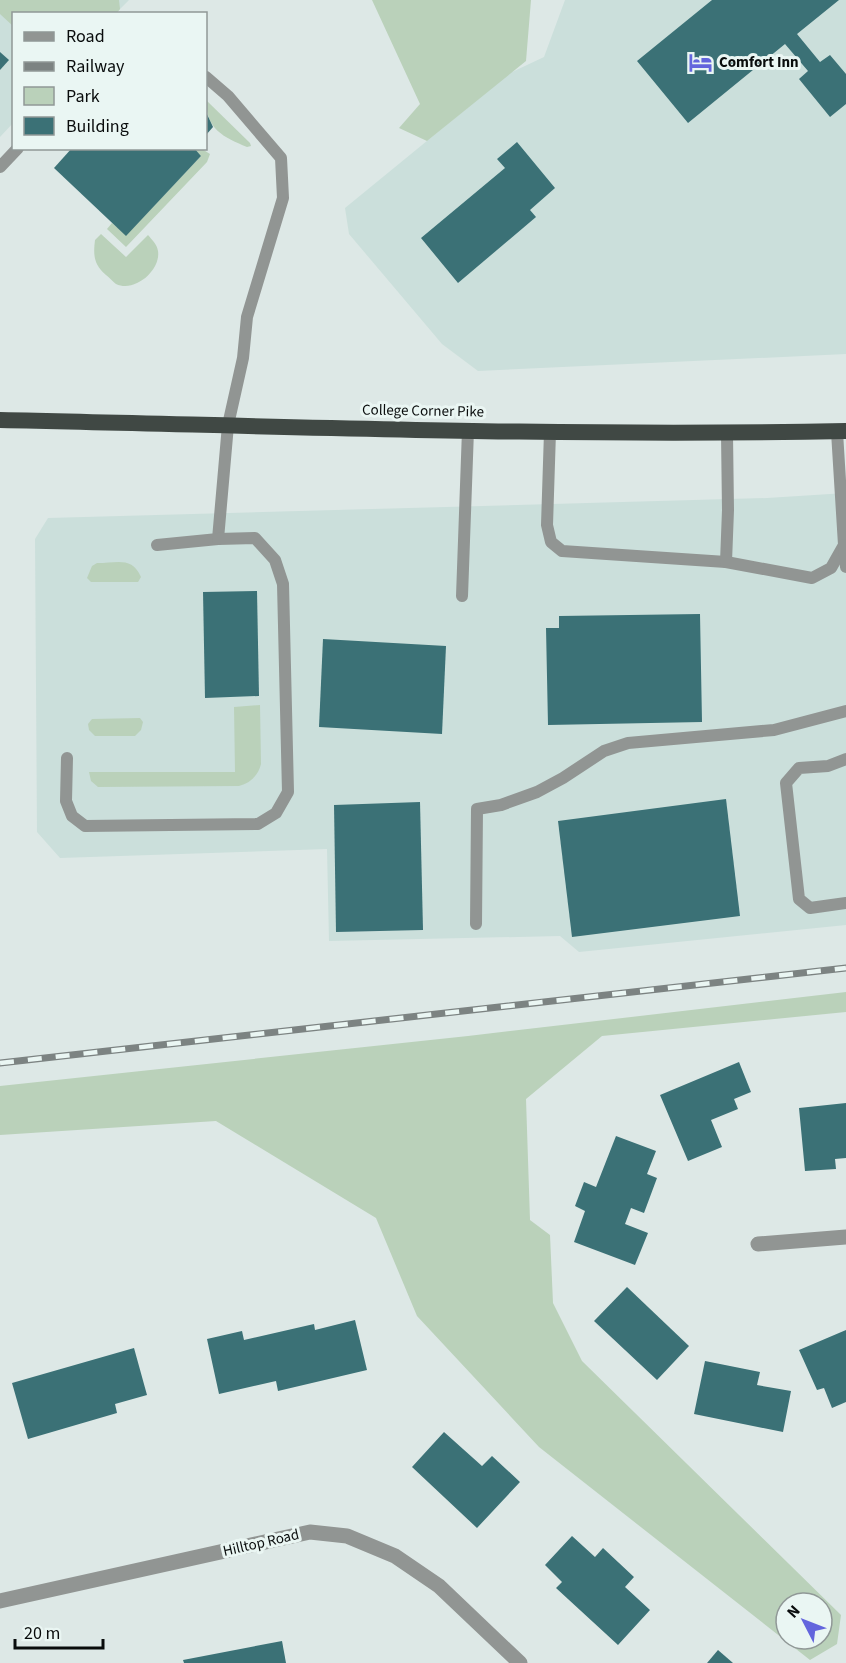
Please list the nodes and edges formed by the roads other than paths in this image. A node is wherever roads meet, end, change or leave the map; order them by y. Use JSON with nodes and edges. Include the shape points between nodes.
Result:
{"nodes":[{"id":1,"x":207,"y":78,"type":"edge"},
{"id":2,"x":16,"y":150,"type":"edge"},
{"id":3,"x":0,"y":167,"type":"edge"},
{"id":4,"x":0,"y":420,"type":"edge"},
{"id":5,"x":228,"y":425,"type":"junction"},
{"id":6,"x":468,"y":430,"type":"junction"},
{"id":7,"x":550,"y":432,"type":"junction"},
{"id":8,"x":842,"y":432,"type":"edge"},
{"id":9,"x":727,"y":434,"type":"junction"},
{"id":10,"x":844,"y":524,"type":"edge"},
{"id":11,"x":218,"y":539,"type":"junction"},
{"id":12,"x":157,"y":545,"type":"dead end"},
{"id":13,"x":844,"y":545,"type":"junction"},
{"id":14,"x":726,"y":562,"type":"junction"},
{"id":15,"x":846,"y":567,"type":"edge"},
{"id":16,"x":462,"y":596,"type":"dead end"},
{"id":17,"x":846,"y":711,"type":"edge"},
{"id":18,"x":67,"y":758,"type":"dead end"},
{"id":19,"x":846,"y":759,"type":"edge"},
{"id":20,"x":846,"y":903,"type":"edge"},
{"id":21,"x":476,"y":924,"type":"dead end"},
{"id":22,"x":846,"y":1237,"type":"edge"},
{"id":23,"x":758,"y":1244,"type":"dead end"},
{"id":24,"x":0,"y":1601,"type":"edge"},
{"id":25,"x":520,"y":1663,"type":"edge"}],
"edges":[{"from":1,"to":5,"type":"lane","via":[[228,96],[281,158],[283,198],[247,316],[243,358]]},
{"from":2,"to":3,"type":"lane"},
{"from":4,"to":5,"type":"highway","name":"College Corner Pike"},
{"from":5,"to":6,"type":"highway","name":"College Corner Pike"},
{"from":5,"to":11,"type":"lane"},
{"from":6,"to":7,"type":"highway","name":"College Corner Pike"},
{"from":6,"to":16,"type":"lane"},
{"from":7,"to":9,"type":"highway","name":"College Corner Pike"},
{"from":7,"to":14,"type":"lane","via":[[547,525],[551,542],[562,551]]},
{"from":8,"to":9,"type":"highway","name":"College Corner Pike"},
{"from":8,"to":10,"type":"lane"},
{"from":9,"to":14,"type":"lane"},
{"from":10,"to":13,"type":"lane"},
{"from":11,"to":12,"type":"lane"},
{"from":11,"to":18,"type":"lane","via":[[255,538],[275,560],[283,584],[288,792],[276,813],[258,824],[86,826],[72,816],[66,801]]},
{"from":13,"to":14,"type":"lane","via":[[831,568],[812,578]]},
{"from":13,"to":15,"type":"lane"},
{"from":17,"to":21,"type":"lane","via":[[774,730],[628,743],[604,751],[537,792],[501,805],[477,808]]},
{"from":19,"to":20,"type":"lane","via":[[828,766],[799,768],[786,783],[799,899],[810,908]]},
{"from":22,"to":23,"type":"street"},
{"from":24,"to":25,"type":"street","name":"Hilltop Road","via":[[310,1532],[347,1536],[395,1556],[439,1586]]}]}
